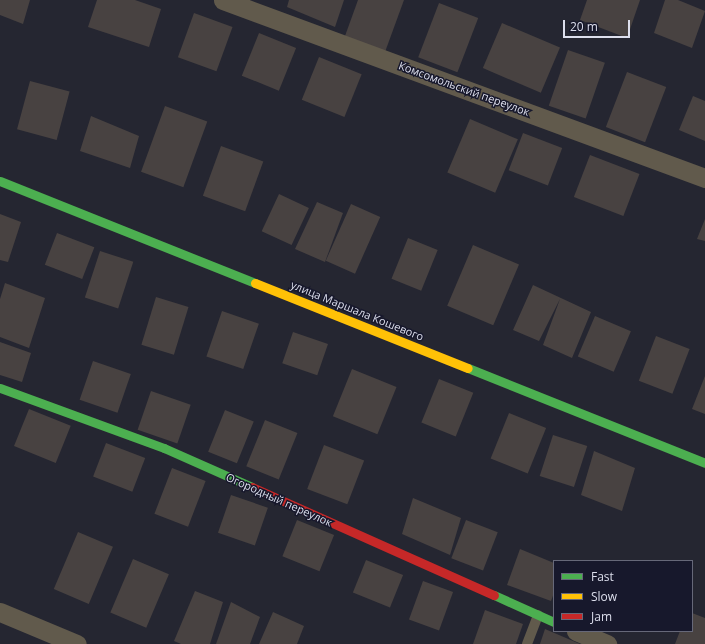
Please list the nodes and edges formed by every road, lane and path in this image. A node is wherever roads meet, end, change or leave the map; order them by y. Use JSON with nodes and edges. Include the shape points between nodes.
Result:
{"nodes":[{"id":1,"x":223,"y":0,"type":"edge"},
{"id":2,"x":705,"y":178,"type":"edge"},
{"id":3,"x":0,"y":181,"type":"edge"},
{"id":4,"x":0,"y":388,"type":"edge"},
{"id":5,"x":705,"y":463,"type":"edge"},
{"id":6,"x":0,"y":612,"type":"edge"},
{"id":7,"x":538,"y":615,"type":"junction"},
{"id":8,"x":553,"y":622,"type":"edge"},
{"id":9,"x":578,"y":632,"type":"edge"},
{"id":10,"x":77,"y":644,"type":"edge"},
{"id":11,"x":527,"y":644,"type":"edge"},
{"id":12,"x":607,"y":644,"type":"edge"}],
"edges":[{"from":1,"to":2,"type":"street","name":"Комсомольский переулок"},
{"from":3,"to":5,"type":"main road","name":"улица Маршала Кошевого"},
{"from":4,"to":7,"type":"main road","name":"Огородный переулок","via":[[164,448]]},
{"from":6,"to":10,"type":"street"},
{"from":7,"to":8,"type":"main road","name":"Огородный переулок"},
{"from":7,"to":11,"type":"lane"},
{"from":9,"to":12,"type":"street"}]}
